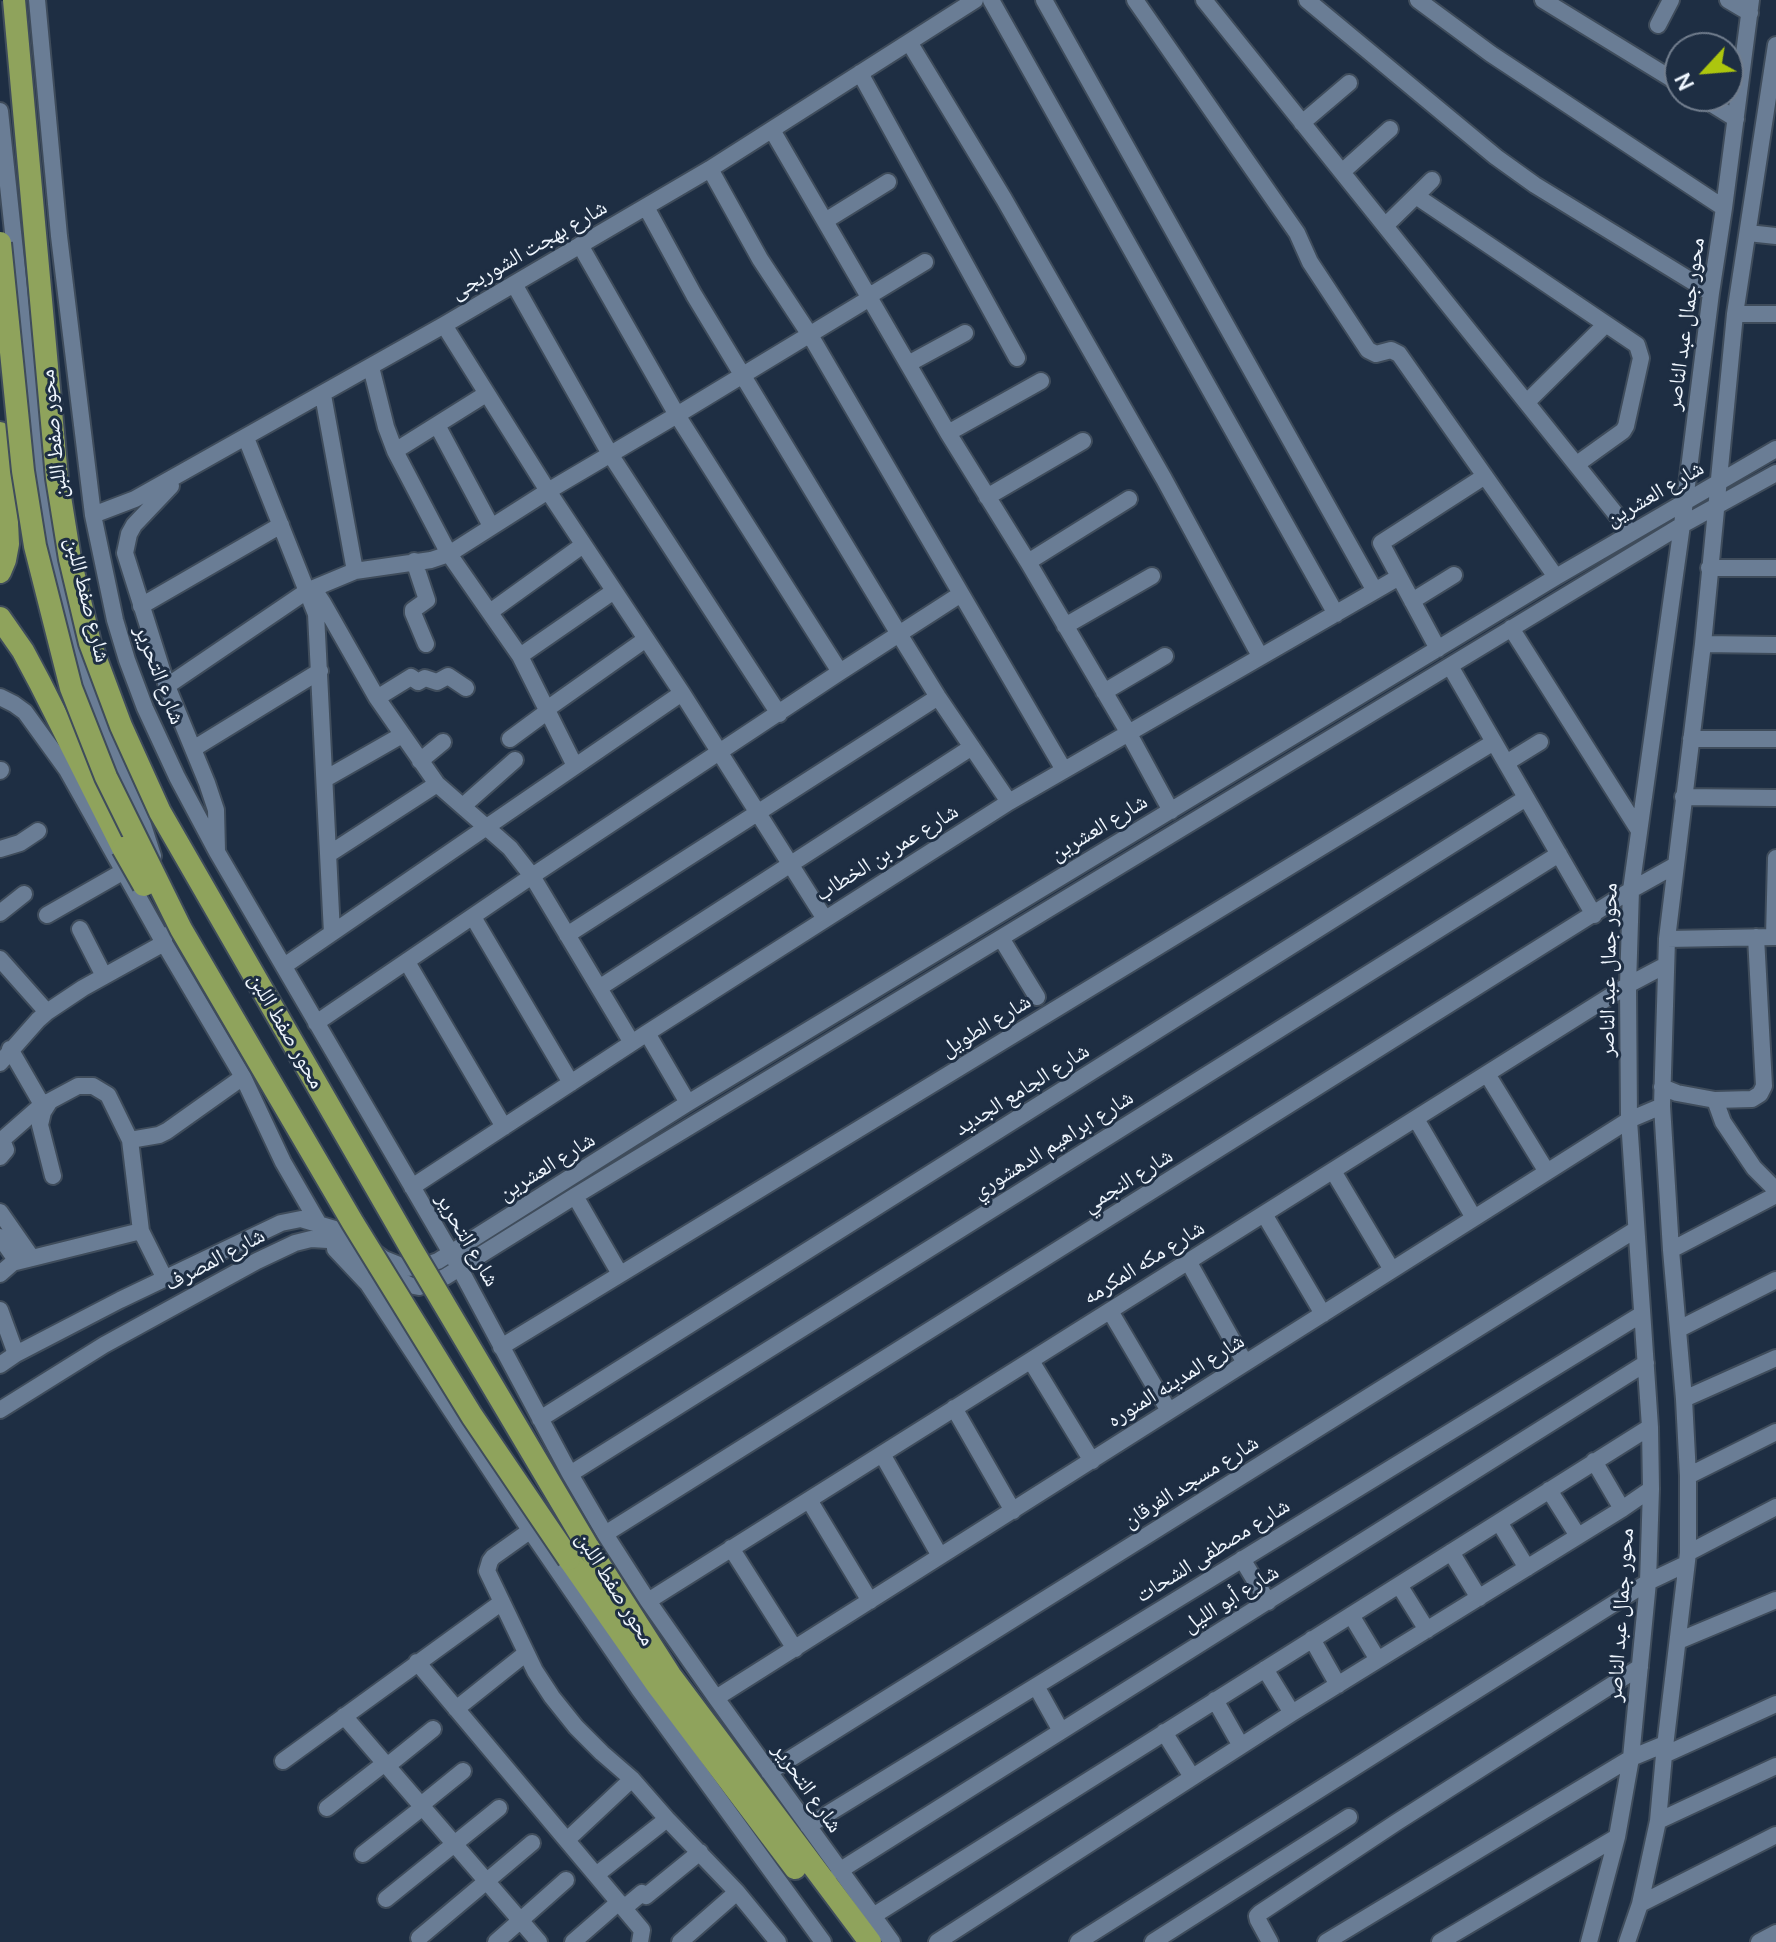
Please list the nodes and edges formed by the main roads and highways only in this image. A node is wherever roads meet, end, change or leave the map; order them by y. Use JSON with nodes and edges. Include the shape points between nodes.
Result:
{"nodes":[{"id":1,"x":14,"y":0,"type":"edge"},
{"id":2,"x":0,"y":243,"type":"edge"},
{"id":3,"x":0,"y":433,"type":"edge"},
{"id":4,"x":0,"y":572,"type":"edge"},
{"id":5,"x":0,"y":618,"type":"edge"},
{"id":6,"x":353,"y":1223,"type":"junction"},
{"id":7,"x":852,"y":1942,"type":"edge"},
{"id":8,"x":870,"y":1942,"type":"edge"}],
"edges":[{"from":1,"to":8,"type":"main road","name":"محور صفط اللبن","bridge":true,"via":[[57,478],[90,643],[121,726],[168,826],[588,1547],[670,1675]]},
{"from":2,"to":6,"type":"main road","name":"محور صفط اللبن","bridge":true,"via":[[28,507],[71,688],[106,777],[181,929]]},
{"from":3,"to":4,"type":"main road","via":[[8,544]]},
{"from":5,"to":6,"type":"main road","bridge":true,"via":[[40,683],[123,859],[298,1154]]},
{"from":6,"to":7,"type":"main road","name":"محور صفط اللبن","bridge":true,"via":[[472,1416],[631,1648]]}]}
